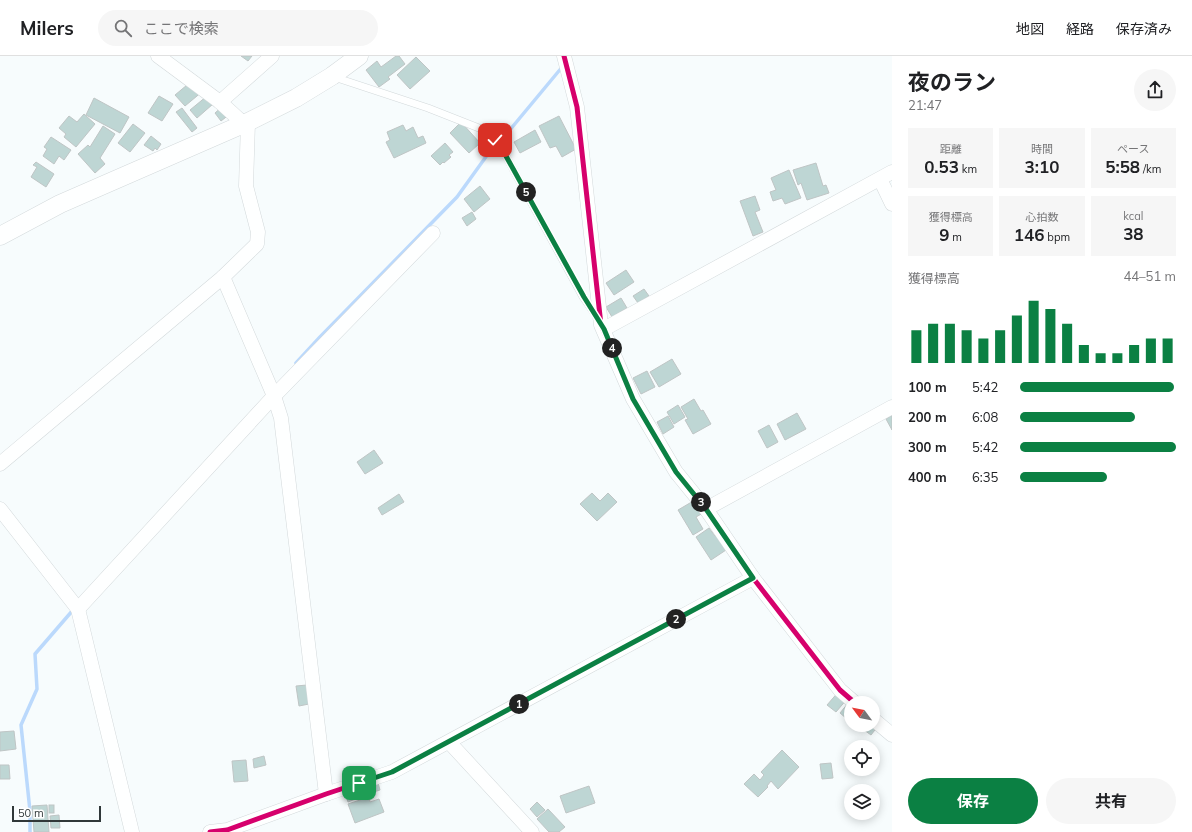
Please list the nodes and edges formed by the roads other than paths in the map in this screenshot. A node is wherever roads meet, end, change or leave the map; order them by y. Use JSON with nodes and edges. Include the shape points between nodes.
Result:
{"nodes":[{"id":1,"x":158,"y":56,"type":"edge"},
{"id":2,"x":272,"y":56,"type":"edge"},
{"id":3,"x":359,"y":56,"type":"edge"},
{"id":4,"x":564,"y":56,"type":"edge"},
{"id":5,"x":332,"y":76,"type":"junction"},
{"id":6,"x":220,"y":102,"type":"junction"},
{"id":7,"x":245,"y":122,"type":"junction"},
{"id":8,"x":892,"y":172,"type":"edge"},
{"id":9,"x":880,"y":179,"type":"junction"},
{"id":10,"x":892,"y":204,"type":"edge"},
{"id":11,"x":433,"y":233,"type":"dead end"},
{"id":12,"x":0,"y":236,"type":"edge"},
{"id":13,"x":223,"y":277,"type":"junction"},
{"id":14,"x":602,"y":327,"type":"junction"},
{"id":15,"x":274,"y":396,"type":"junction"},
{"id":16,"x":892,"y":407,"type":"edge"},
{"id":17,"x":0,"y":464,"type":"edge"},
{"id":18,"x":0,"y":509,"type":"edge"},
{"id":19,"x":706,"y":509,"type":"junction"},
{"id":20,"x":753,"y":578,"type":"junction"},
{"id":21,"x":78,"y":609,"type":"junction"},
{"id":22,"x":847,"y":696,"type":"edge"},
{"id":23,"x":880,"y":725,"type":"edge"},
{"id":24,"x":892,"y":735,"type":"edge"},
{"id":25,"x":449,"y":742,"type":"junction"},
{"id":26,"x":326,"y":794,"type":"junction"},
{"id":27,"x":227,"y":831,"type":"edge"},
{"id":28,"x":132,"y":832,"type":"edge"},
{"id":29,"x":210,"y":832,"type":"edge"},
{"id":30,"x":532,"y":832,"type":"edge"}],
"edges":[{"from":1,"to":6,"type":"street"},
{"from":2,"to":6,"type":"street"},
{"from":3,"to":5,"type":"street"},
{"from":4,"to":14,"type":"street","via":[[578,107]]},
{"from":5,"to":7,"type":"street","via":[[296,98]]},
{"from":5,"to":14,"type":"lane","via":[[428,108],[489,132],[501,147]]},
{"from":6,"to":7,"type":"street"},
{"from":7,"to":12,"type":"street","via":[[60,204]]},
{"from":7,"to":13,"type":"street","via":[[246,186],[258,232],[256,244]]},
{"from":8,"to":9,"type":"street"},
{"from":9,"to":10,"type":"street"},
{"from":9,"to":14,"type":"street"},
{"from":11,"to":15,"type":"street"},
{"from":13,"to":15,"type":"street"},
{"from":13,"to":17,"type":"street"},
{"from":14,"to":19,"type":"street","via":[[633,399],[676,472]]},
{"from":15,"to":21,"type":"street"},
{"from":15,"to":26,"type":"street","via":[[281,418]]},
{"from":16,"to":19,"type":"street"},
{"from":18,"to":21,"type":"street"},
{"from":19,"to":20,"type":"street"},
{"from":20,"to":22,"type":"street"},
{"from":20,"to":25,"type":"street"},
{"from":21,"to":28,"type":"street"},
{"from":23,"to":24,"type":"street"},
{"from":25,"to":26,"type":"street","via":[[392,772]]},
{"from":25,"to":30,"type":"street"},
{"from":26,"to":27,"type":"street"},
{"from":27,"to":29,"type":"street"}]}
